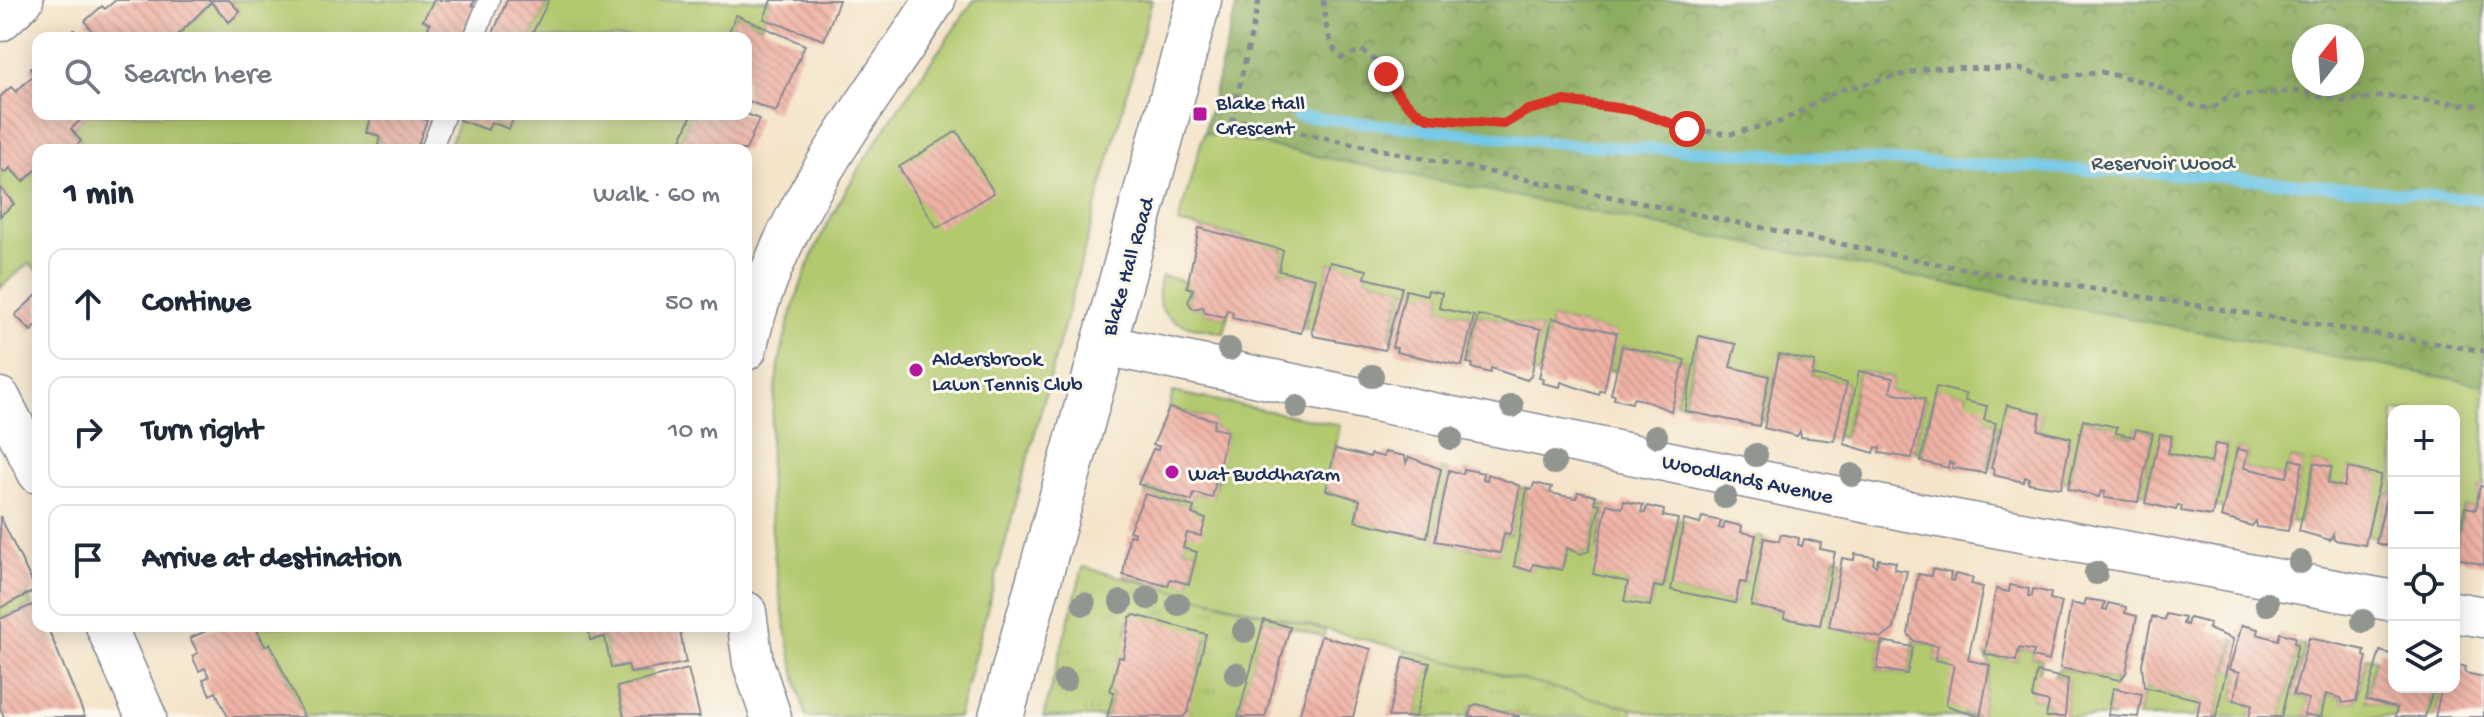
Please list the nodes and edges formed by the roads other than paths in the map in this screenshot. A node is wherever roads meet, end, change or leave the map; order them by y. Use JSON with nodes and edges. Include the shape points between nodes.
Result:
{"nodes":[{"id":1,"x":23,"y":0,"type":"edge"},
{"id":2,"x":489,"y":0,"type":"edge"},
{"id":3,"x":935,"y":0,"type":"edge"},
{"id":4,"x":1199,"y":0,"type":"edge"},
{"id":5,"x":0,"y":21,"type":"edge"},
{"id":6,"x":476,"y":32,"type":"edge"},
{"id":7,"x":443,"y":120,"type":"edge"},
{"id":8,"x":433,"y":144,"type":"edge"},
{"id":9,"x":752,"y":322,"type":"edge"},
{"id":10,"x":1104,"y":345,"type":"junction"},
{"id":11,"x":0,"y":398,"type":"edge"},
{"id":12,"x":32,"y":461,"type":"edge"},
{"id":13,"x":2388,"y":600,"type":"edge"},
{"id":14,"x":2460,"y":613,"type":"edge"},
{"id":15,"x":2484,"y":617,"type":"edge"},
{"id":16,"x":109,"y":632,"type":"edge"},
{"id":17,"x":749,"y":632,"type":"edge"},
{"id":18,"x":146,"y":717,"type":"edge"},
{"id":19,"x":771,"y":717,"type":"edge"},
{"id":20,"x":1001,"y":717,"type":"edge"}],
"edges":[{"from":1,"to":5,"type":"street"},
{"from":2,"to":6,"type":"lane"},
{"from":3,"to":9,"type":"street","via":[[794,218]]},
{"from":4,"to":10,"type":"main road","name":"Blake Hall Road"},
{"from":7,"to":8,"type":"lane"},
{"from":10,"to":13,"type":"street","name":"Woodlands Avenue","via":[[1907,511]]},
{"from":10,"to":20,"type":"main road","name":"Blake Hall Road"},
{"from":11,"to":12,"type":"street"},
{"from":14,"to":15,"type":"street"},
{"from":16,"to":18,"type":"street"},
{"from":17,"to":19,"type":"street"}]}
